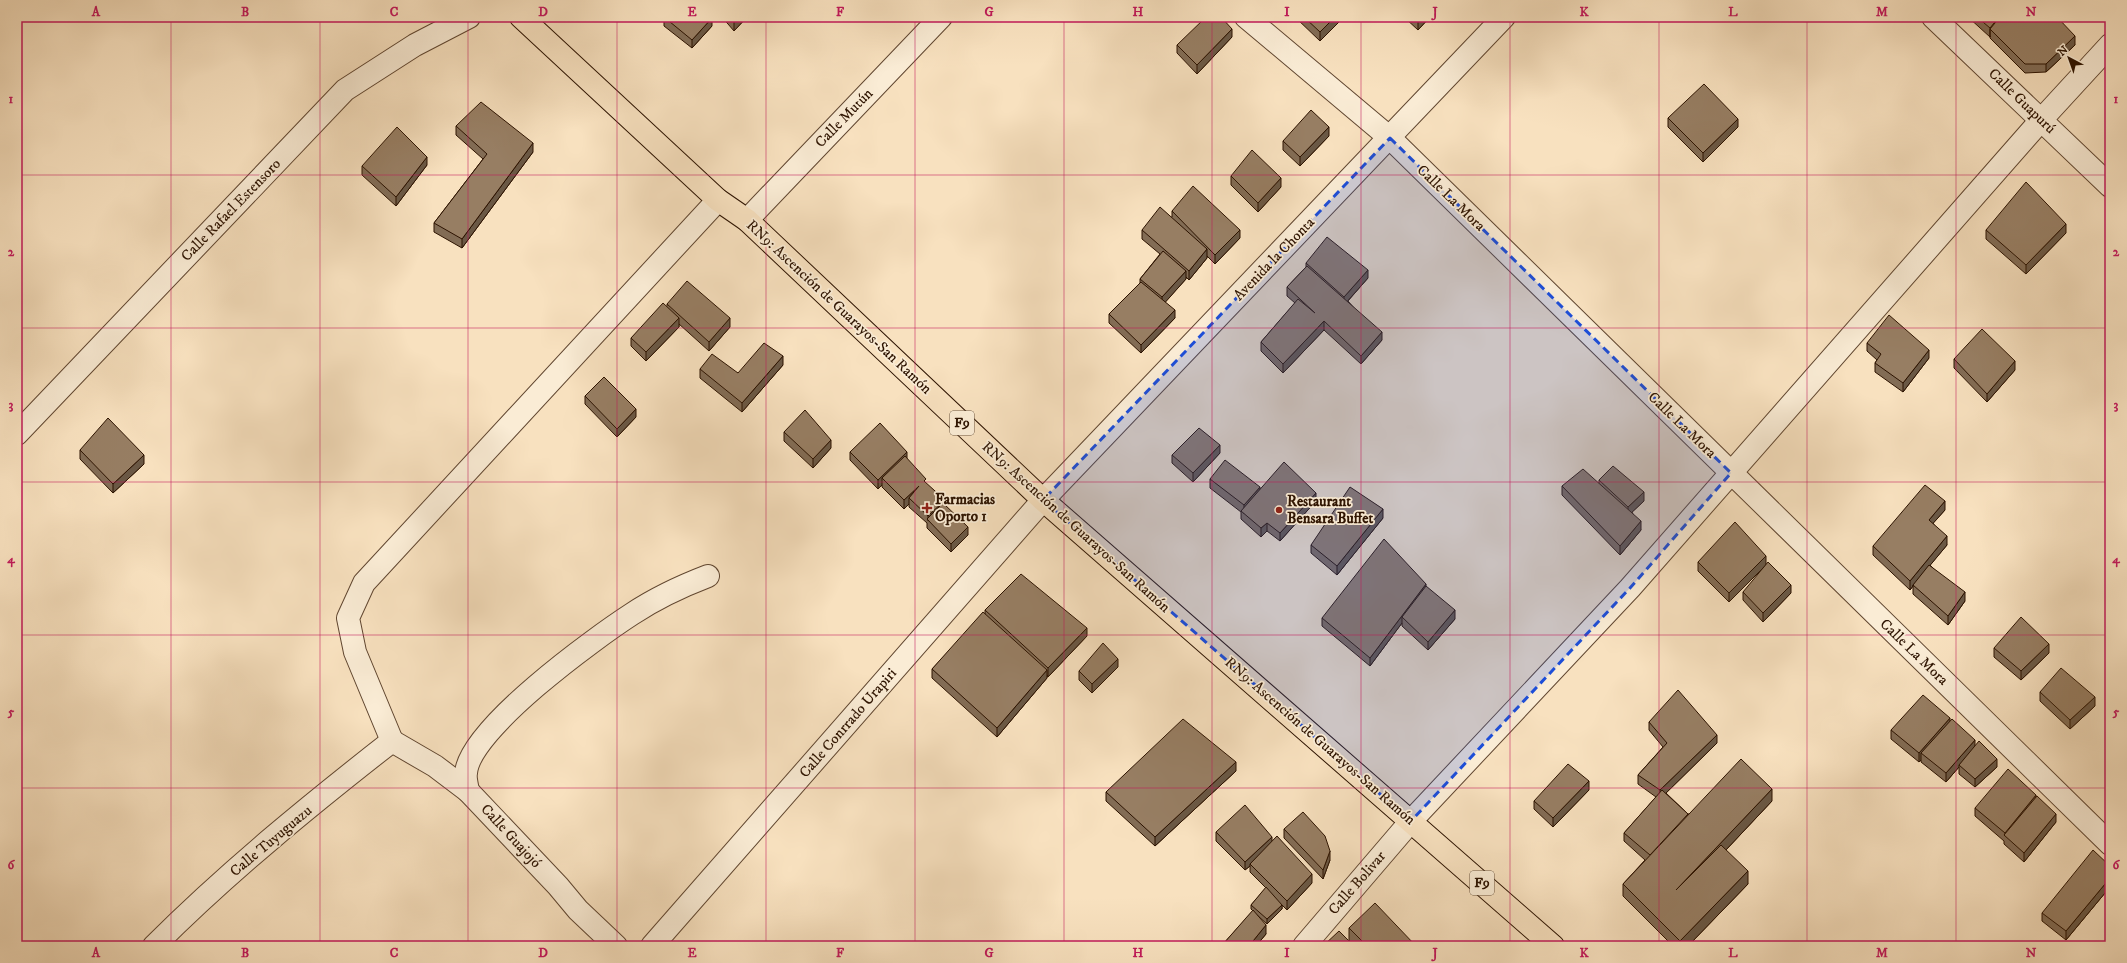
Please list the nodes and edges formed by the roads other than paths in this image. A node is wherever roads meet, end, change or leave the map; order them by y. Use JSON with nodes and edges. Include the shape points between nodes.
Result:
{"nodes":[{"id":1,"x":469,"y":17,"type":"edge"},
{"id":2,"x":521,"y":17,"type":"edge"},
{"id":3,"x":941,"y":17,"type":"edge"},
{"id":4,"x":1246,"y":17,"type":"edge"},
{"id":5,"x":1504,"y":17,"type":"edge"},
{"id":6,"x":1933,"y":17,"type":"edge"},
{"id":7,"x":2110,"y":45,"type":"edge"},
{"id":8,"x":2042,"y":119,"type":"junction"},
{"id":9,"x":1390,"y":138,"type":"junction"},
{"id":10,"x":2110,"y":186,"type":"edge"},
{"id":11,"x":718,"y":200,"type":"junction"},
{"id":12,"x":747,"y":220,"type":"junction"},
{"id":13,"x":17,"y":434,"type":"edge"},
{"id":14,"x":1731,"y":473,"type":"junction"},
{"id":15,"x":1043,"y":500,"type":"junction"},
{"id":16,"x":708,"y":576,"type":"dead end"},
{"id":17,"x":392,"y":741,"type":"junction"},
{"id":18,"x":468,"y":791,"type":"junction"},
{"id":19,"x":1411,"y":821,"type":"junction"},
{"id":20,"x":2110,"y":844,"type":"edge"},
{"id":21,"x":154,"y":946,"type":"edge"},
{"id":22,"x":616,"y":946,"type":"edge"},
{"id":23,"x":652,"y":946,"type":"edge"},
{"id":24,"x":1304,"y":946,"type":"edge"},
{"id":25,"x":1553,"y":946,"type":"edge"}],
"edges":[{"from":1,"to":13,"type":"street","name":"Calle Rafael Estensoro","via":[[415,45],[345,90]]},
{"from":2,"to":11,"type":"highway","name":"RN9: Ascención de Guarayos-San Ramón","number":"F9"},
{"from":3,"to":12,"type":"street","name":"Calle Mutún"},
{"from":4,"to":9,"type":"street","name":"Calle La Mora"},
{"from":5,"to":9,"type":"street","name":"Avenida la Chonta"},
{"from":6,"to":8,"type":"street","name":"Calle Guapurú"},
{"from":7,"to":8,"type":"street","name":"Calle Bolivar"},
{"from":8,"to":10,"type":"street","name":"Calle Guapurú"},
{"from":8,"to":14,"type":"street","name":"Calle Bolivar"},
{"from":9,"to":14,"type":"street","name":"Calle La Mora"},
{"from":9,"to":15,"type":"street","name":"Avenida la Chonta"},
{"from":11,"to":12,"type":"highway","name":"RN9: Ascención de Guarayos-San Ramón","number":"F9"},
{"from":11,"to":17,"type":"street","via":[[364,584],[348,618],[355,652]]},
{"from":12,"to":15,"type":"highway","name":"RN9: Ascención de Guarayos-San Ramón","number":"F9"},
{"from":14,"to":19,"type":"street","name":"Calle Bolivar","via":[[1630,588]]},
{"from":14,"to":20,"type":"street","name":"Calle La Mora"},
{"from":15,"to":19,"type":"highway","name":"RN9: Ascención de Guarayos-San Ramón","number":"F9"},
{"from":15,"to":23,"type":"street","name":"Calle Conrrado Urapiri"},
{"from":16,"to":18,"type":"street","via":[[678,588],[633,613],[591,642],[512,706],[477,745],[466,772]]},
{"from":17,"to":18,"type":"street","name":"Calle Guajojó","via":[[435,766]]},
{"from":17,"to":21,"type":"street","name":"Calle Tuyuguazu","via":[[337,784],[192,908]]},
{"from":18,"to":22,"type":"street","name":"Calle Guajojó","via":[[578,910]]},
{"from":19,"to":24,"type":"street","name":"Calle Bolivar"},
{"from":19,"to":25,"type":"highway","name":"RN9: Ascención de Guarayos-San Ramón","number":"F9"}]}
